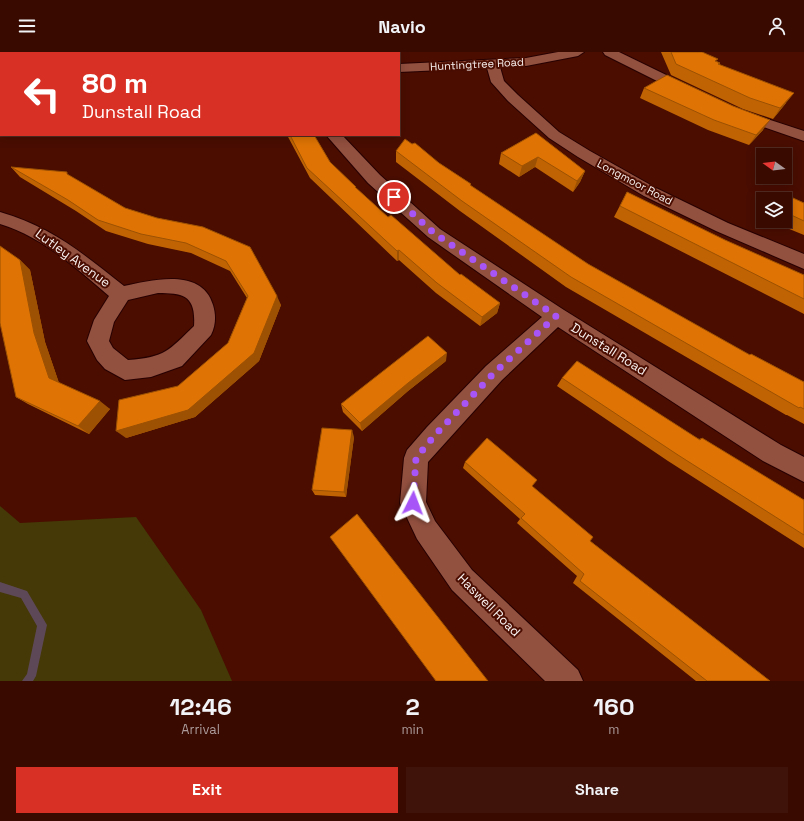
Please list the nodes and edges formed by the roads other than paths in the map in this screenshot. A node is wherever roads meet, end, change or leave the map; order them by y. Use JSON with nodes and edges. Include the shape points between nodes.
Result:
{"nodes":[{"id":1,"x":578,"y":52,"type":"edge"},
{"id":2,"x":609,"y":52,"type":"edge"},
{"id":3,"x":493,"y":65,"type":"junction"},
{"id":4,"x":400,"y":68,"type":"edge"},
{"id":5,"x":704,"y":98,"type":"edge"},
{"id":6,"x":730,"y":110,"type":"edge"},
{"id":7,"x":335,"y":136,"type":"edge"},
{"id":8,"x":804,"y":136,"type":"edge"},
{"id":9,"x":0,"y":218,"type":"edge"},
{"id":10,"x":804,"y":262,"type":"edge"},
{"id":11,"x":121,"y":294,"type":"junction"},
{"id":12,"x":556,"y":316,"type":"junction"},
{"id":13,"x":804,"y":470,"type":"edge"},
{"id":14,"x":566,"y":681,"type":"edge"}],
"edges":[{"from":1,"to":3,"type":"street","name":"Huntingtree Road","via":[[554,58]]},
{"from":2,"to":5,"type":"street"},
{"from":3,"to":4,"type":"street","name":"Huntingtree Road"},
{"from":3,"to":10,"type":"street","name":"Longmoor Road","via":[[498,82],[554,135],[650,192],[722,227]]},
{"from":6,"to":8,"type":"street"},
{"from":7,"to":12,"type":"street","name":"Dunstall Road","via":[[374,179],[434,233]]},
{"from":9,"to":11,"type":"street","name":"Lutley Avenue","via":[[27,225],[69,253]]},
{"from":11,"to":11,"type":"street","name":"Lutley Avenue","via":[[158,286],[177,286],[192,291],[202,302],[205,313],[204,329],[174,359],[151,368],[125,370],[105,354],[98,341],[104,320]]},
{"from":12,"to":13,"type":"street","name":"Dunstall Road","via":[[772,453]]},
{"from":12,"to":14,"type":"street","name":"Haswell Road","via":[[494,373],[416,458],[413,503],[426,530],[462,580]]}]}
